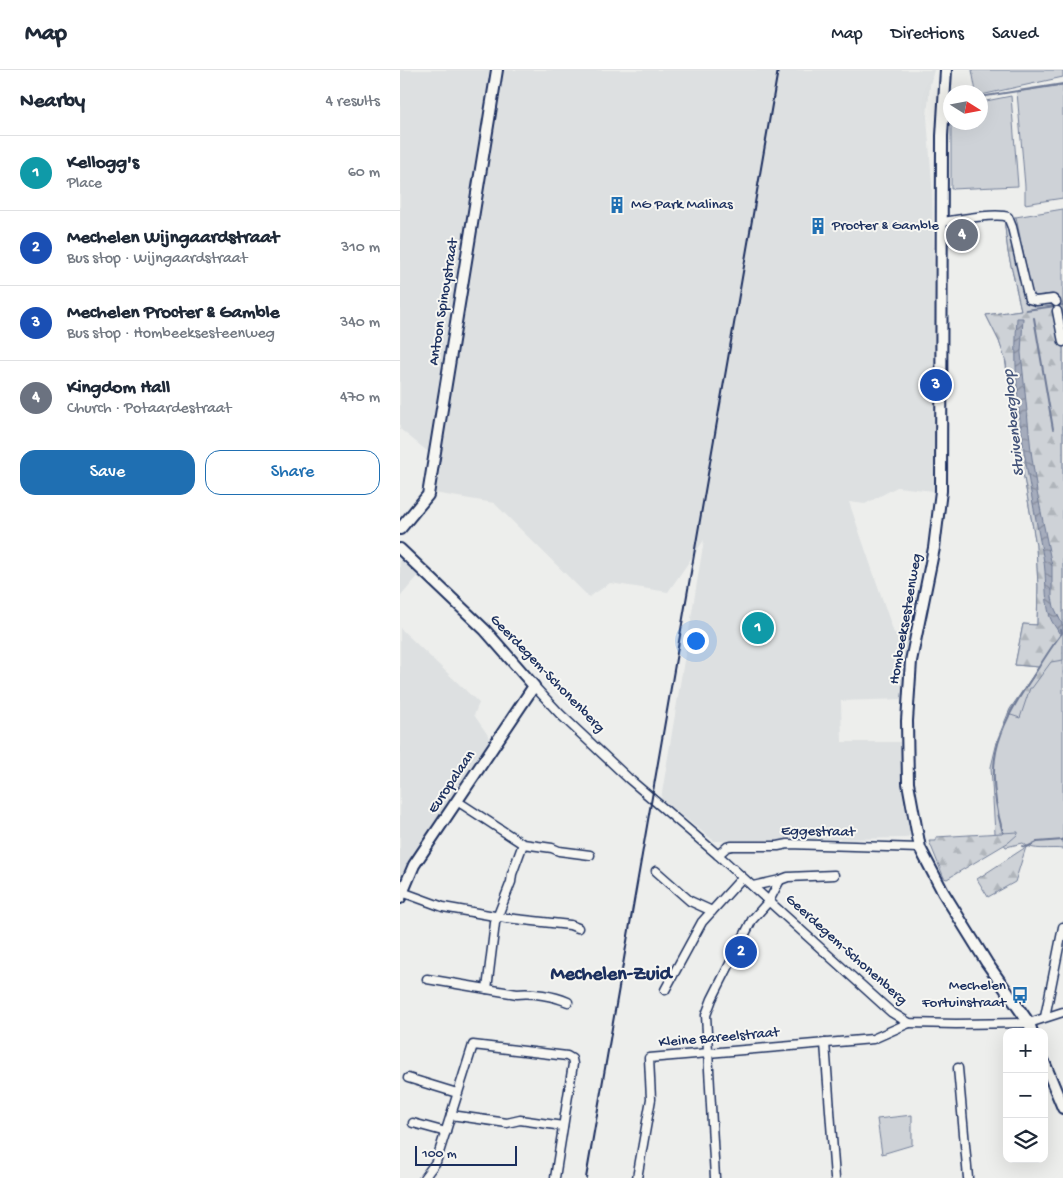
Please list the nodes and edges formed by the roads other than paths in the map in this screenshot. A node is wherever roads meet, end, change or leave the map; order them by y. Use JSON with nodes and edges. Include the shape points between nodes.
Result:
{"nodes":[{"id":1,"x":496,"y":70,"type":"edge"},
{"id":2,"x":946,"y":70,"type":"edge"},
{"id":3,"x":942,"y":222,"type":"junction"},
{"id":4,"x":1056,"y":302,"type":"dead end"},
{"id":5,"x":1057,"y":311,"type":"dead end"},
{"id":6,"x":1063,"y":342,"type":"edge"},
{"id":7,"x":400,"y":529,"type":"edge"},
{"id":8,"x":400,"y":549,"type":"edge"},
{"id":9,"x":534,"y":686,"type":"junction"},
{"id":10,"x":457,"y":801,"type":"junction"},
{"id":11,"x":523,"y":844,"type":"junction"},
{"id":12,"x":920,"y":848,"type":"junction"},
{"id":13,"x":718,"y":854,"type":"junction"},
{"id":14,"x":590,"y":855,"type":"dead end"},
{"id":15,"x":656,"y":871,"type":"dead end"},
{"id":16,"x":834,"y":875,"type":"dead end"},
{"id":17,"x":742,"y":878,"type":"junction"},
{"id":18,"x":780,"y":880,"type":"junction"},
{"id":19,"x":752,"y":886,"type":"junction"},
{"id":20,"x":401,"y":895,"type":"edge"},
{"id":21,"x":769,"y":901,"type":"junction"},
{"id":22,"x":712,"y":911,"type":"junction"},
{"id":23,"x":497,"y":915,"type":"junction"},
{"id":24,"x":1063,"y":927,"type":"edge"},
{"id":25,"x":578,"y":928,"type":"dead end"},
{"id":26,"x":427,"y":979,"type":"dead end"},
{"id":27,"x":487,"y":989,"type":"junction"},
{"id":28,"x":665,"y":990,"type":"dead end"},
{"id":29,"x":568,"y":1002,"type":"dead end"},
{"id":30,"x":1063,"y":1012,"type":"edge"},
{"id":31,"x":1045,"y":1017,"type":"junction"},
{"id":32,"x":909,"y":1023,"type":"junction"},
{"id":33,"x":1031,"y":1027,"type":"edge"},
{"id":34,"x":825,"y":1043,"type":"junction"},
{"id":35,"x":708,"y":1052,"type":"junction"},
{"id":36,"x":958,"y":1068,"type":"dead end"},
{"id":37,"x":1048,"y":1072,"type":"edge"},
{"id":38,"x":408,"y":1078,"type":"dead end"},
{"id":39,"x":457,"y":1093,"type":"junction"},
{"id":40,"x":1063,"y":1108,"type":"edge"},
{"id":41,"x":451,"y":1115,"type":"junction"},
{"id":42,"x":413,"y":1123,"type":"dead end"},
{"id":43,"x":563,"y":1126,"type":"junction"},
{"id":44,"x":446,"y":1132,"type":"junction"},
{"id":45,"x":424,"y":1178,"type":"edge"},
{"id":46,"x":555,"y":1178,"type":"edge"},
{"id":47,"x":637,"y":1178,"type":"edge"},
{"id":48,"x":715,"y":1178,"type":"edge"},
{"id":49,"x":835,"y":1178,"type":"edge"},
{"id":50,"x":968,"y":1178,"type":"edge"}],
"edges":[{"from":1,"to":7,"type":"main road","name":"Antoon Spinoystraat","via":[[428,495]]},
{"from":2,"to":3,"type":"main road","name":"Hombeeksesteenweg","via":[[942,118]]},
{"from":3,"to":4,"type":"street","via":[[1004,215],[1011,220],[1029,299],[1054,299]]},
{"from":3,"to":12,"type":"main road","name":"Hombeeksesteenweg","via":[[941,490],[934,548],[911,661],[907,721],[908,784]]},
{"from":5,"to":6,"type":"street"},
{"from":8,"to":9,"type":"main road","name":"Geerdegem-Schonenberg","via":[[485,630]]},
{"from":9,"to":10,"type":"main road","name":"Europalaan"},
{"from":9,"to":13,"type":"street","name":"Geerdegem-Schonenberg","via":[[628,778]]},
{"from":10,"to":11,"type":"street"},
{"from":10,"to":20,"type":"main road","name":"Europalaan","via":[[414,865]]},
{"from":11,"to":14,"type":"street"},
{"from":11,"to":23,"type":"street"},
{"from":12,"to":13,"type":"street","name":"Eggestraat","via":[[788,844],[732,846]]},
{"from":12,"to":33,"type":"main road","name":"Hombeeksesteenweg","via":[[943,892]]},
{"from":13,"to":17,"type":"street","name":"Geerdegem-Schonenberg"},
{"from":15,"to":22,"type":"street","via":[[690,901]]},
{"from":16,"to":18,"type":"street"},
{"from":17,"to":19,"type":"street","name":"Geerdegem-Schonenberg"},
{"from":17,"to":22,"type":"street"},
{"from":18,"to":19,"type":"street"},
{"from":18,"to":21,"type":"street"},
{"from":19,"to":21,"type":"street","name":"Geerdegem-Schonenberg"},
{"from":20,"to":23,"type":"street","via":[[443,907]]},
{"from":21,"to":32,"type":"street","name":"Geerdegem-Schonenberg","via":[[891,1012]]},
{"from":21,"to":35,"type":"street","via":[[752,920],[712,999],[706,1015]]},
{"from":22,"to":28,"type":"street","via":[[702,922]]},
{"from":23,"to":25,"type":"street"},
{"from":23,"to":27,"type":"street"},
{"from":24,"to":31,"type":"street"},
{"from":26,"to":27,"type":"street"},
{"from":27,"to":29,"type":"street"},
{"from":30,"to":31,"type":"street","name":"Geerdegem-Schonenberg"},
{"from":31,"to":33,"type":"street","name":"Geerdegem-Schonenberg"},
{"from":32,"to":33,"type":"street","name":"Geerdegem-Schonenberg"},
{"from":32,"to":34,"type":"street","name":"Kleine Bareelstraat","via":[[874,1039]]},
{"from":34,"to":35,"type":"street","name":"Kleine Bareelstraat"},
{"from":34,"to":49,"type":"street"},
{"from":35,"to":47,"type":"street","name":"Kleine Bareelstraat","via":[[649,1058],[651,1099]]},
{"from":35,"to":48,"type":"street"},
{"from":36,"to":50,"type":"street"},
{"from":37,"to":40,"type":"main road"},
{"from":38,"to":39,"type":"street"},
{"from":39,"to":41,"type":"street"},
{"from":39,"to":43,"type":"street","via":[[473,1044],[567,1056],[574,1064]]},
{"from":41,"to":43,"type":"street"},
{"from":41,"to":44,"type":"street"},
{"from":42,"to":44,"type":"street"},
{"from":43,"to":46,"type":"street"},
{"from":44,"to":45,"type":"street","via":[[436,1162]]}]}
